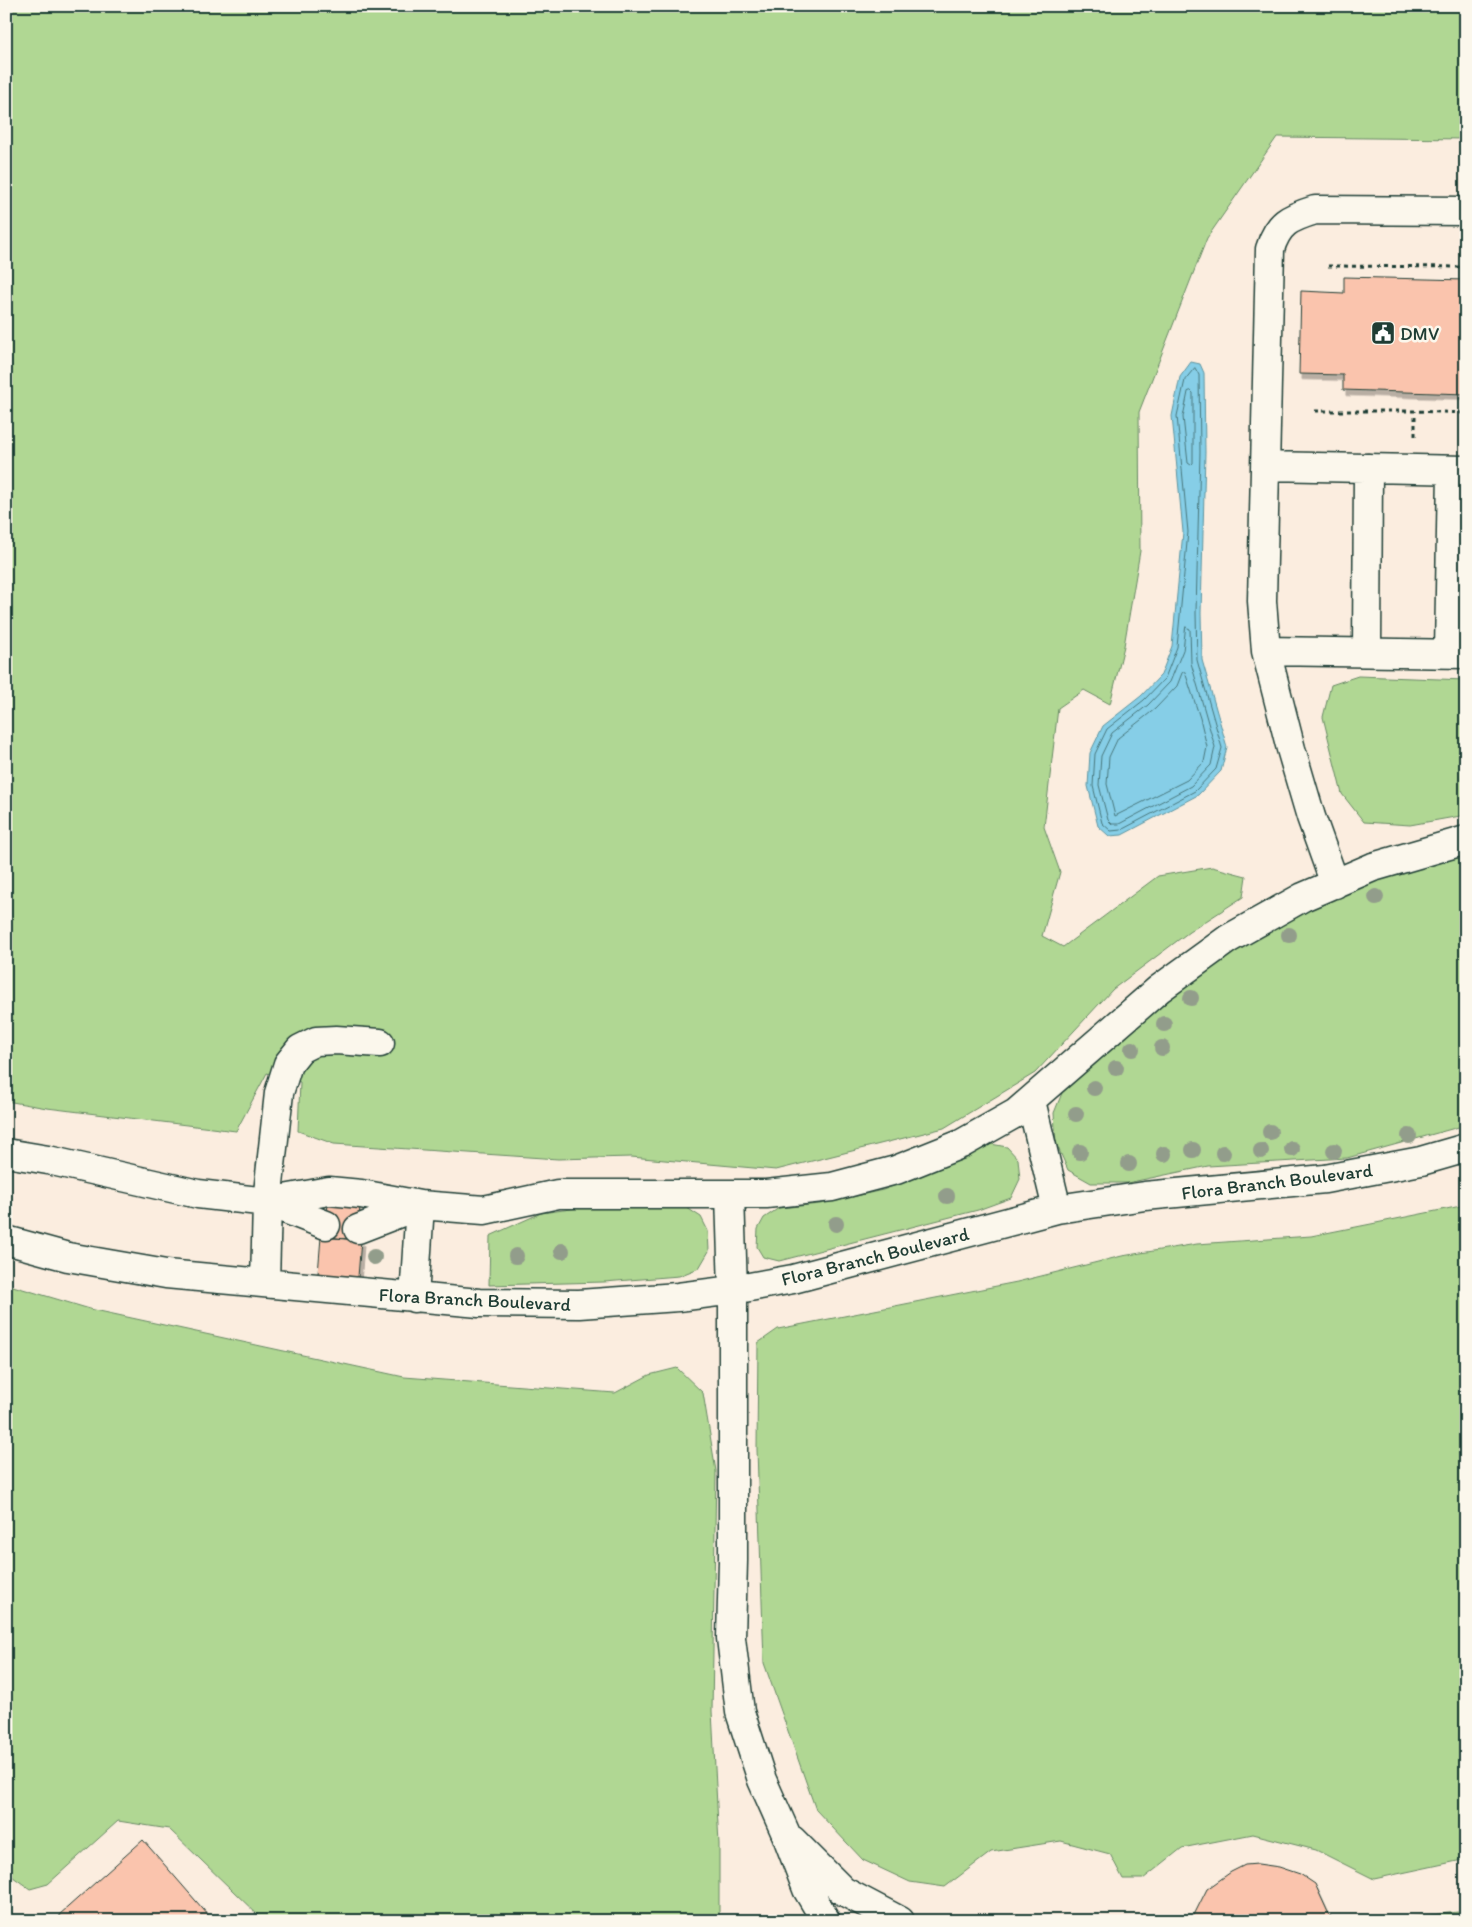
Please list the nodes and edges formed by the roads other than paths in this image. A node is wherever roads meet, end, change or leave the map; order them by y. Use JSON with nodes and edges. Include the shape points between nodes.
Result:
{"nodes":[{"id":1,"x":1466,"y":211,"type":"edge"},
{"id":2,"x":1266,"y":466,"type":"junction"},
{"id":3,"x":1368,"y":468,"type":"junction"},
{"id":4,"x":1459,"y":470,"type":"edge"},
{"id":5,"x":1266,"y":651,"type":"junction"},
{"id":6,"x":1367,"y":652,"type":"junction"},
{"id":7,"x":1457,"y":654,"type":"edge"},
{"id":8,"x":1466,"y":840,"type":"edge"},
{"id":9,"x":1336,"y":884,"type":"junction"},
{"id":10,"x":380,"y":1043,"type":"dead end"},
{"id":11,"x":1031,"y":1102,"type":"junction"},
{"id":12,"x":1466,"y":1148,"type":"edge"},
{"id":13,"x":6,"y":1153,"type":"edge"},
{"id":14,"x":730,"y":1195,"type":"junction"},
{"id":15,"x":267,"y":1202,"type":"junction"},
{"id":16,"x":420,"y":1205,"type":"junction"},
{"id":17,"x":1057,"y":1209,"type":"junction"},
{"id":18,"x":326,"y":1225,"type":"dead end"},
{"id":19,"x":358,"y":1229,"type":"dead end"},
{"id":20,"x":6,"y":1240,"type":"edge"},
{"id":21,"x":265,"y":1283,"type":"junction"},
{"id":22,"x":733,"y":1290,"type":"junction"},
{"id":23,"x":414,"y":1298,"type":"junction"},
{"id":24,"x":786,"y":1834,"type":"junction"},
{"id":25,"x":826,"y":1921,"type":"edge"},
{"id":26,"x":900,"y":1921,"type":"edge"}],
"edges":[{"from":1,"to":2,"type":"street","via":[[1315,210],[1282,224],[1270,249]]},
{"from":2,"to":3,"type":"street"},
{"from":2,"to":5,"type":"street","via":[[1262,601]]},
{"from":3,"to":4,"type":"street"},
{"from":3,"to":6,"type":"street"},
{"from":4,"to":7,"type":"street"},
{"from":5,"to":6,"type":"street"},
{"from":5,"to":9,"type":"street","via":[[1311,817]]},
{"from":6,"to":7,"type":"street"},
{"from":8,"to":9,"type":"street","via":[[1373,867]]},
{"from":9,"to":11,"type":"street","via":[[1303,897],[1228,939],[1159,989]]},
{"from":10,"to":15,"type":"street","via":[[316,1041],[300,1049],[288,1064],[279,1092]]},
{"from":11,"to":14,"type":"street","via":[[961,1144],[896,1170],[832,1187]]},
{"from":11,"to":17,"type":"street"},
{"from":12,"to":17,"type":"street","name":"Flora Branch Boulevard","via":[[1421,1161],[1326,1179],[1145,1196]]},
{"from":13,"to":15,"type":"street","via":[[198,1194]]},
{"from":14,"to":16,"type":"street","via":[[558,1194],[484,1210]]},
{"from":14,"to":22,"type":"street"},
{"from":15,"to":16,"type":"street","via":[[329,1192],[361,1194]]},
{"from":15,"to":18,"type":"street"},
{"from":15,"to":21,"type":"street"},
{"from":16,"to":19,"type":"street"},
{"from":16,"to":23,"type":"street"},
{"from":17,"to":22,"type":"street","name":"Flora Branch Boulevard","via":[[793,1279]]},
{"from":20,"to":21,"type":"street","name":"Flora Branch Boulevard","via":[[68,1257],[166,1274]]},
{"from":21,"to":23,"type":"street","name":"Flora Branch Boulevard"},
{"from":22,"to":23,"type":"street","name":"Flora Branch Boulevard","via":[[579,1304],[479,1303]]},
{"from":22,"to":24,"type":"street","via":[[731,1638],[740,1712],[762,1780]]},
{"from":24,"to":25,"type":"street","via":[[807,1889]]},
{"from":24,"to":26,"type":"street","via":[[843,1891]]}]}
